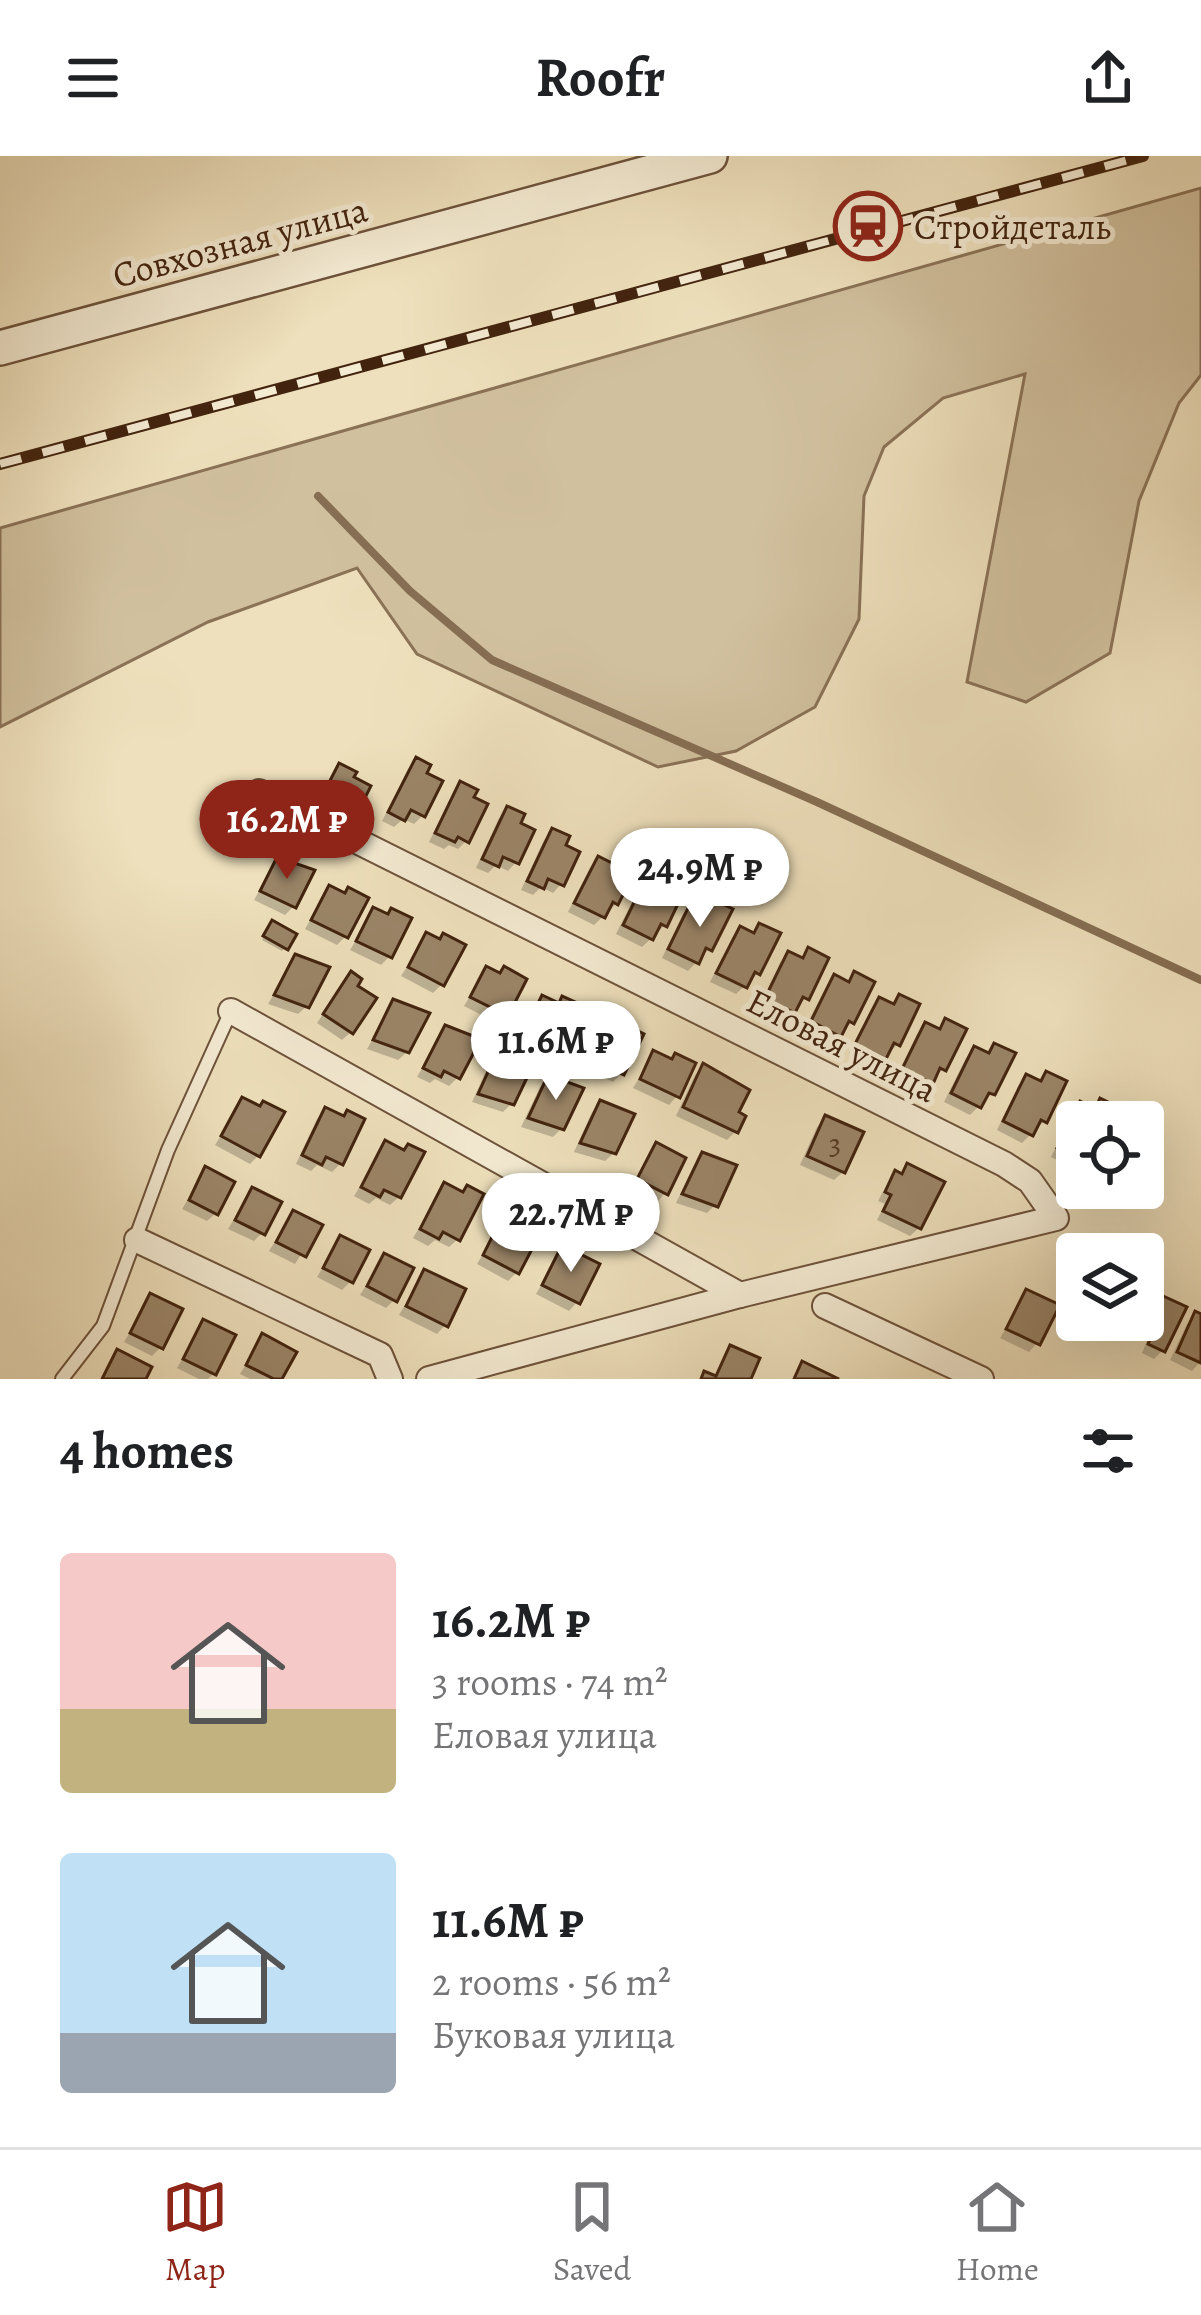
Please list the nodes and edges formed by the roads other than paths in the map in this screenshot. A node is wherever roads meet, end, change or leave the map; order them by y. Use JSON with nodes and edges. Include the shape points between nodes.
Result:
{"nodes":[{"id":1,"x":710,"y":156,"type":"edge"},
{"id":2,"x":648,"y":164,"type":"edge"},
{"id":3,"x":0,"y":348,"type":"edge"},
{"id":4,"x":259,"y":792,"type":"dead end"},
{"id":5,"x":231,"y":1011,"type":"joint"},
{"id":6,"x":137,"y":1240,"type":"junction"},
{"id":7,"x":740,"y":1295,"type":"junction"},
{"id":8,"x":825,"y":1306,"type":"dead end"},
{"id":9,"x":62,"y":1379,"type":"edge"},
{"id":10,"x":390,"y":1379,"type":"edge"},
{"id":11,"x":429,"y":1379,"type":"edge"},
{"id":12,"x":981,"y":1379,"type":"edge"}],
"edges":[{"from":1,"to":2,"type":"street","name":"Совхозная улица"},
{"from":2,"to":3,"type":"street","name":"Совхозная улица"},
{"from":4,"to":7,"type":"street","name":"Еловая улица","via":[[1004,1164],[1030,1181],[1056,1218]]},
{"from":5,"to":6,"type":"lane"},
{"from":5,"to":7,"type":"street"},
{"from":6,"to":9,"type":"lane","via":[[103,1326]]},
{"from":6,"to":10,"type":"street","via":[[380,1355]]},
{"from":7,"to":11,"type":"street"},
{"from":8,"to":12,"type":"street"}]}
